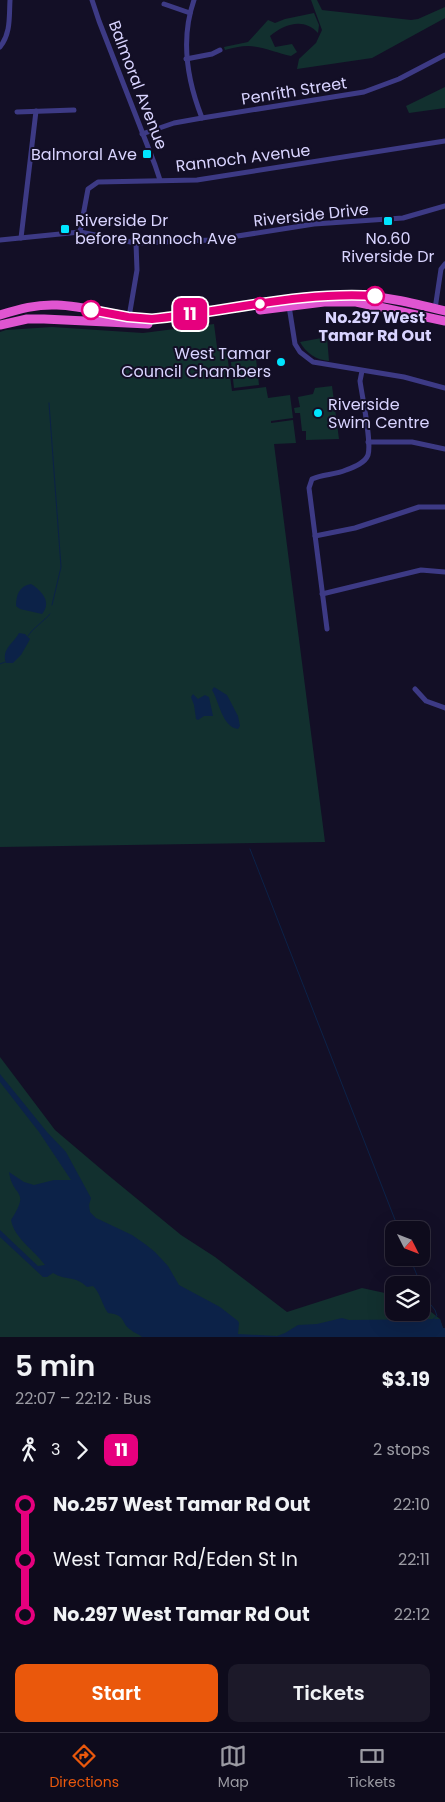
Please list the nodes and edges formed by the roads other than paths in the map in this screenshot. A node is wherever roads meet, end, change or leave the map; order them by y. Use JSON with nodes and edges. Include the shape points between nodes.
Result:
{"nodes":[{"id":1,"x":10,"y":0,"type":"edge"},
{"id":2,"x":92,"y":0,"type":"edge"},
{"id":3,"x":194,"y":0,"type":"edge"},
{"id":4,"x":164,"y":4,"type":"dead end"},
{"id":5,"x":190,"y":13,"type":"junction"},
{"id":6,"x":0,"y":47,"type":"edge"},
{"id":7,"x":220,"y":50,"type":"dead end"},
{"id":8,"x":445,"y":56,"type":"edge"},
{"id":9,"x":186,"y":59,"type":"junction"},
{"id":10,"x":74,"y":110,"type":"dead end"},
{"id":11,"x":36,"y":111,"type":"junction"},
{"id":12,"x":17,"y":112,"type":"dead end"},
{"id":13,"x":202,"y":118,"type":"junction"},
{"id":14,"x":142,"y":134,"type":"junction"},
{"id":15,"x":445,"y":141,"type":"edge"},
{"id":16,"x":160,"y":180,"type":"junction"},
{"id":17,"x":445,"y":206,"type":"edge"},
{"id":18,"x":80,"y":232,"type":"junction"},
{"id":19,"x":21,"y":238,"type":"junction"},
{"id":20,"x":0,"y":240,"type":"edge"},
{"id":21,"x":136,"y":243,"type":"junction"},
{"id":22,"x":445,"y":264,"type":"edge"},
{"id":23,"x":289,"y":306,"type":"junction"},
{"id":24,"x":435,"y":309,"type":"junction"},
{"id":25,"x":445,"y":311,"type":"edge"},
{"id":26,"x":0,"y":315,"type":"edge"},
{"id":27,"x":128,"y":317,"type":"junction"},
{"id":28,"x":434,"y":319,"type":"junction"},
{"id":29,"x":445,"y":321,"type":"edge"},
{"id":30,"x":0,"y":325,"type":"edge"},
{"id":31,"x":362,"y":371,"type":"junction"},
{"id":32,"x":445,"y":388,"type":"edge"},
{"id":33,"x":368,"y":442,"type":"junction"},
{"id":34,"x":445,"y":449,"type":"edge"},
{"id":35,"x":445,"y":507,"type":"edge"},
{"id":36,"x":315,"y":536,"type":"junction"},
{"id":37,"x":445,"y":572,"type":"edge"},
{"id":38,"x":322,"y":594,"type":"junction"},
{"id":39,"x":326,"y":628,"type":"dead end"},
{"id":40,"x":415,"y":688,"type":"dead end"},
{"id":41,"x":445,"y":708,"type":"edge"}],
"edges":[{"from":1,"to":6,"type":"street","via":[[8,30]]},
{"from":2,"to":14,"type":"street","name":"Balmoral Avenue"},
{"from":3,"to":5,"type":"street"},
{"from":4,"to":5,"type":"street"},
{"from":5,"to":9,"type":"street","via":[[185,40]]},
{"from":7,"to":9,"type":"street"},
{"from":8,"to":13,"type":"street","name":"Penrith Street","via":[[364,92]]},
{"from":9,"to":13,"type":"street"},
{"from":10,"to":11,"type":"street"},
{"from":11,"to":12,"type":"street"},
{"from":11,"to":19,"type":"street"},
{"from":13,"to":14,"type":"street","name":"Penrith Street"},
{"from":14,"to":16,"type":"street","name":"Balmoral Avenue"},
{"from":15,"to":16,"type":"street","name":"Rannoch Avenue","via":[[197,180]]},
{"from":16,"to":18,"type":"street","name":"Rannoch Avenue","via":[[102,181],[94,184],[86,194]]},
{"from":17,"to":21,"type":"street","name":"Riverside Drive","via":[[403,218],[314,224],[212,240]]},
{"from":18,"to":19,"type":"street","name":"Riverside Drive"},
{"from":18,"to":21,"type":"street","name":"Riverside Drive"},
{"from":19,"to":20,"type":"street","name":"Riverside Drive"},
{"from":21,"to":27,"type":"street","via":[[137,270]]},
{"from":22,"to":24,"type":"street","via":[[440,270]]},
{"from":23,"to":28,"type":"highway","via":[[356,302]]},
{"from":23,"to":30,"type":"highway","via":[[151,324],[27,319]]},
{"from":23,"to":31,"type":"street","via":[[295,344],[306,358],[317,364]]},
{"from":24,"to":25,"type":"highway"},
{"from":24,"to":27,"type":"highway","via":[[382,297],[341,295],[152,319]]},
{"from":24,"to":28,"type":"highway"},
{"from":26,"to":27,"type":"highway","via":[[35,306],[55,305]]},
{"from":28,"to":29,"type":"highway"},
{"from":31,"to":32,"type":"street","via":[[404,377]]},
{"from":31,"to":33,"type":"street","via":[[360,381]]},
{"from":33,"to":34,"type":"street","via":[[412,442]]},
{"from":33,"to":36,"type":"street","via":[[368,454],[355,467],[316,477],[309,484]]},
{"from":35,"to":36,"type":"street","via":[[419,507],[355,528]]},
{"from":36,"to":38,"type":"street"},
{"from":37,"to":38,"type":"street","via":[[421,570]]},
{"from":38,"to":39,"type":"street"},
{"from":40,"to":41,"type":"street","via":[[426,701]]}]}
